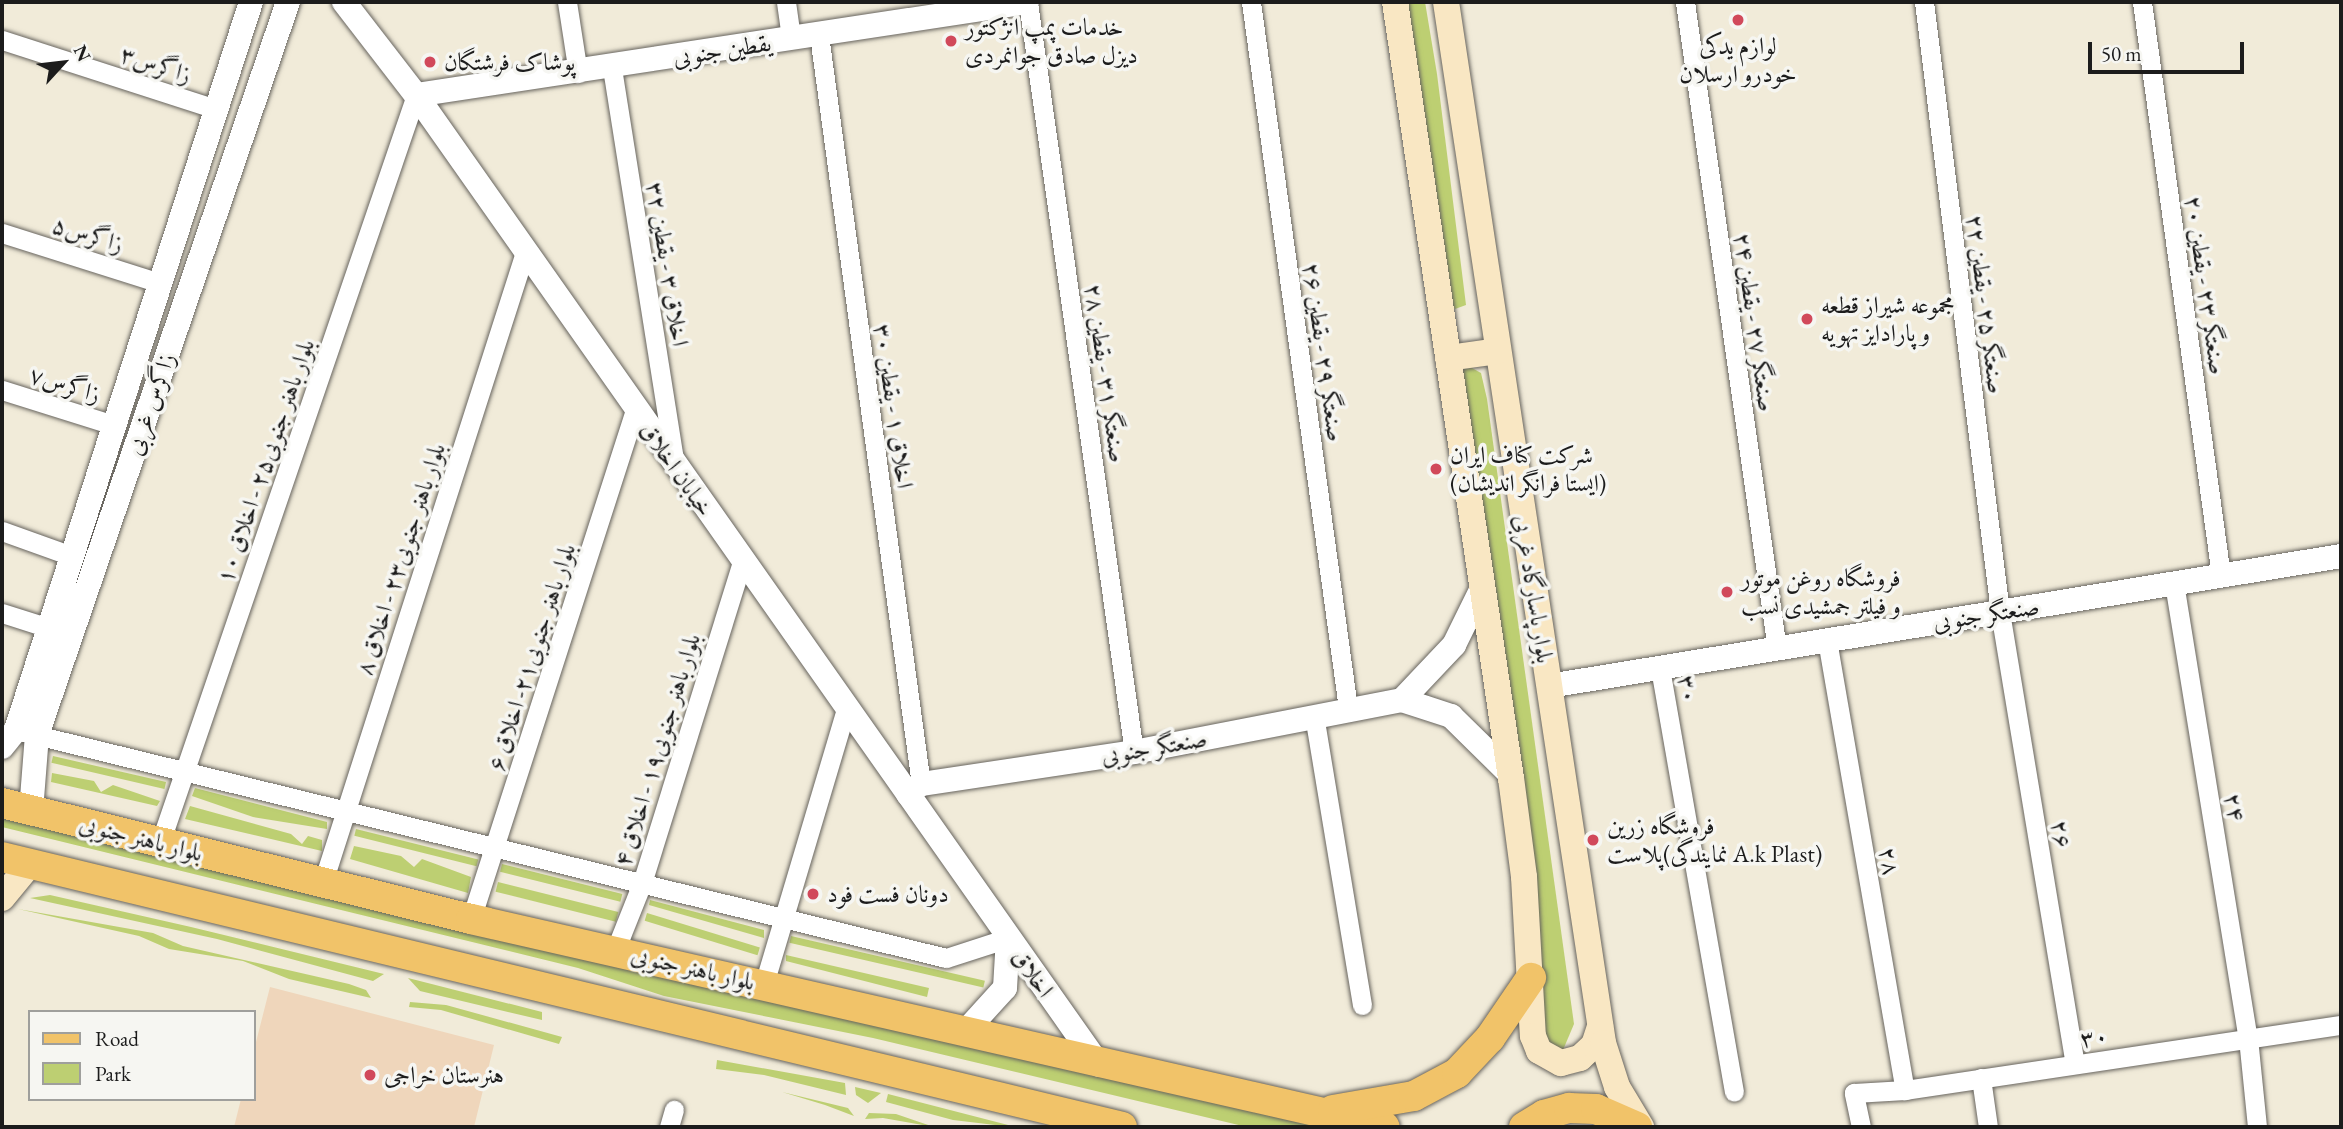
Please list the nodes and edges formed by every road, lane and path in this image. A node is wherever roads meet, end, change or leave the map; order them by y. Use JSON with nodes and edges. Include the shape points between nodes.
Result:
{"nodes":[{"id":1,"x":251,"y":2,"type":"edge"},
{"id":2,"x":288,"y":2,"type":"edge"},
{"id":3,"x":344,"y":2,"type":"edge"},
{"id":4,"x":567,"y":2,"type":"edge"},
{"id":5,"x":786,"y":2,"type":"edge"},
{"id":6,"x":1251,"y":2,"type":"edge"},
{"id":7,"x":1395,"y":2,"type":"edge"},
{"id":8,"x":1446,"y":2,"type":"edge"},
{"id":9,"x":1685,"y":2,"type":"edge"},
{"id":10,"x":1924,"y":2,"type":"edge"},
{"id":11,"x":2142,"y":2,"type":"edge"},
{"id":12,"x":1016,"y":3,"type":"edge"},
{"id":13,"x":361,"y":11,"type":"edge"},
{"id":14,"x":819,"y":35,"type":"junction"},
{"id":15,"x":791,"y":39,"type":"junction"},
{"id":16,"x":2,"y":40,"type":"edge"},
{"id":17,"x":612,"y":68,"type":"junction"},
{"id":18,"x":578,"y":73,"type":"junction"},
{"id":19,"x":416,"y":95,"type":"junction"},
{"id":20,"x":216,"y":109,"type":"junction"},
{"id":21,"x":2,"y":233,"type":"edge"},
{"id":22,"x":525,"y":252,"type":"junction"},
{"id":23,"x":160,"y":282,"type":"junction"},
{"id":24,"x":1498,"y":351,"type":"junction"},
{"id":25,"x":1448,"y":358,"type":"junction"},
{"id":26,"x":2,"y":390,"type":"edge"},
{"id":27,"x":635,"y":410,"type":"junction"},
{"id":28,"x":114,"y":425,"type":"junction"},
{"id":29,"x":676,"y":467,"type":"junction"},
{"id":30,"x":2,"y":531,"type":"edge"},
{"id":31,"x":72,"y":556,"type":"junction"},
{"id":32,"x":2341,"y":556,"type":"edge"},
{"id":33,"x":742,"y":561,"type":"junction"},
{"id":34,"x":2221,"y":576,"type":"junction"},
{"id":35,"x":2174,"y":583,"type":"junction"},
{"id":36,"x":1482,"y":588,"type":"junction"},
{"id":37,"x":2000,"y":612,"type":"junction"},
{"id":38,"x":2,"y":613,"type":"edge"},
{"id":39,"x":49,"y":628,"type":"junction"},
{"id":40,"x":1827,"y":640,"type":"junction"},
{"id":41,"x":1777,"y":649,"type":"junction"},
{"id":42,"x":1660,"y":668,"type":"junction"},
{"id":43,"x":1549,"y":686,"type":"junction"},
{"id":44,"x":1402,"y":700,"type":"junction"},
{"id":45,"x":1348,"y":708,"type":"junction"},
{"id":46,"x":846,"y":709,"type":"junction"},
{"id":47,"x":1314,"y":715,"type":"junction"},
{"id":48,"x":18,"y":738,"type":"edge"},
{"id":49,"x":1135,"y":752,"type":"junction"},
{"id":50,"x":186,"y":771,"type":"junction"},
{"id":51,"x":1510,"y":774,"type":"junction"},
{"id":52,"x":914,"y":789,"type":"junction"},
{"id":53,"x":2,"y":803,"type":"edge"},
{"id":54,"x":31,"y":811,"type":"junction"},
{"id":55,"x":348,"y":811,"type":"junction"},
{"id":56,"x":160,"y":843,"type":"junction"},
{"id":57,"x":496,"y":847,"type":"junction"},
{"id":58,"x":16,"y":861,"type":"edge"},
{"id":59,"x":323,"y":882,"type":"junction"},
{"id":60,"x":642,"y":883,"type":"junction"},
{"id":61,"x":2,"y":898,"type":"edge"},
{"id":62,"x":783,"y":918,"type":"junction"},
{"id":63,"x":471,"y":919,"type":"junction"},
{"id":64,"x":1008,"y":938,"type":"junction"},
{"id":65,"x":615,"y":951,"type":"junction"},
{"id":66,"x":1531,"y":978,"type":"junction"},
{"id":67,"x":764,"y":984,"type":"junction"},
{"id":68,"x":1362,"y":1005,"type":"dead end"},
{"id":69,"x":2341,"y":1025,"type":"edge"},
{"id":70,"x":1600,"y":1026,"type":"junction"},
{"id":71,"x":964,"y":1032,"type":"junction"},
{"id":72,"x":2248,"y":1038,"type":"junction"},
{"id":73,"x":2076,"y":1064,"type":"junction"},
{"id":74,"x":1099,"y":1065,"type":"junction"},
{"id":75,"x":1981,"y":1078,"type":"junction"},
{"id":76,"x":1905,"y":1090,"type":"junction"},
{"id":77,"x":1734,"y":1092,"type":"dead end"},
{"id":78,"x":1317,"y":1112,"type":"junction"},
{"id":79,"x":1122,"y":1127,"type":"edge"},
{"id":80,"x":1385,"y":1127,"type":"edge"},
{"id":81,"x":1524,"y":1127,"type":"edge"},
{"id":82,"x":1639,"y":1127,"type":"edge"},
{"id":83,"x":1861,"y":1127,"type":"edge"},
{"id":84,"x":1988,"y":1127,"type":"edge"},
{"id":85,"x":2257,"y":1127,"type":"edge"}],
"edges":[{"from":1,"to":20,"type":"street","name":"زاگرس غربی"},
{"from":2,"to":48,"type":"street","name":"زاگرس غربی"},
{"from":3,"to":13,"type":"street","name":"خیابان اخلاق"},
{"from":4,"to":18,"type":"street"},
{"from":5,"to":15,"type":"street"},
{"from":6,"to":45,"type":"street","name":"صنعتگر ۲۹ - یقطین ۲۶"},
{"from":7,"to":25,"type":"main road","name":"بلوار پاسارگاد غربی"},
{"from":8,"to":24,"type":"main road","name":"بلوار پاسارگاد غربی"},
{"from":9,"to":41,"type":"street","name":"صنعتگر ۲۷ - یقطین ۲۴"},
{"from":10,"to":37,"type":"street","name":"صنعتگر ۲۵ - یقطین ۲۲"},
{"from":11,"to":34,"type":"street","name":"صنعتگر ۲۳ - یقطین ۲۰"},
{"from":12,"to":14,"type":"street","name":"یقطین جنوبی"},
{"from":12,"to":49,"type":"street","name":"صنعتگر ۳۱ - یقطین ۲۸"},
{"from":13,"to":19,"type":"street","name":"خیابان اخلاق"},
{"from":14,"to":15,"type":"street","name":"یقطین جنوبی"},
{"from":14,"to":52,"type":"street","name":"اخلاق ۱ - یقطین ۳۰"},
{"from":15,"to":17,"type":"street","name":"یقطین جنوبی"},
{"from":16,"to":20,"type":"street","name":"زاگرس۳"},
{"from":17,"to":18,"type":"street","name":"یقطین جنوبی"},
{"from":17,"to":29,"type":"street","name":"اخلاق ۳ - یقطین ۳۲"},
{"from":18,"to":19,"type":"street","name":"یقطین جنوبی"},
{"from":19,"to":22,"type":"street","name":"خیابان اخلاق"},
{"from":19,"to":50,"type":"street","name":"بلوار باهنر جنوبی۲۵ - اخلاق ۱۰"},
{"from":20,"to":23,"type":"street","name":"زاگرس غربی"},
{"from":21,"to":23,"type":"street","name":"زاگرس۵"},
{"from":22,"to":27,"type":"street","name":"خیابان اخلاق"},
{"from":22,"to":55,"type":"street","name":"بلوار باهنر جنوبی۲۳ - اخلاق ۸"},
{"from":23,"to":28,"type":"street","name":"زاگرس غربی"},
{"from":24,"to":25,"type":"main road"},
{"from":24,"to":43,"type":"main road","name":"بلوار پاسارگاد غربی"},
{"from":25,"to":36,"type":"main road","name":"بلوار پاسارگاد غربی"},
{"from":26,"to":28,"type":"street","name":"زاگرس۷"},
{"from":27,"to":29,"type":"street","name":"خیابان اخلاق"},
{"from":27,"to":57,"type":"street","name":"بلوار باهنر جنوبی۲۱- اخلاق ۶"},
{"from":28,"to":31,"type":"street","name":"زاگرس غربی"},
{"from":29,"to":33,"type":"street","name":"خیابان اخلاق"},
{"from":30,"to":31,"type":"street"},
{"from":31,"to":39,"type":"street","name":"زاگرس غربی"},
{"from":32,"to":34,"type":"street","name":"صنعتگر جنوبی"},
{"from":33,"to":46,"type":"street","name":"خیابان اخلاق"},
{"from":33,"to":60,"type":"street","name":"بلوار باهنر جنوبی۱۹ - اخلاق ۴"},
{"from":34,"to":35,"type":"street","name":"صنعتگر جنوبی"},
{"from":35,"to":37,"type":"street","name":"صنعتگر جنوبی"},
{"from":35,"to":72,"type":"street","name":"۲۴"},
{"from":36,"to":44,"type":"street","via":[[1454,645]]},
{"from":36,"to":51,"type":"main road","name":"بلوار پاسارگاد غربی"},
{"from":37,"to":40,"type":"street","name":"صنعتگر جنوبی"},
{"from":37,"to":73,"type":"street","name":"۲۶"},
{"from":38,"to":39,"type":"street"},
{"from":39,"to":48,"type":"street","name":"زاگرس غربی"},
{"from":40,"to":41,"type":"street","name":"صنعتگر جنوبی"},
{"from":40,"to":76,"type":"street","name":"۲۸"},
{"from":41,"to":42,"type":"street","name":"صنعتگر جنوبی"},
{"from":42,"to":43,"type":"street","name":"صنعتگر جنوبی"},
{"from":42,"to":77,"type":"street","name":"۳۰"},
{"from":43,"to":70,"type":"main road","name":"بلوار پاسارگاد غربی"},
{"from":44,"to":45,"type":"street","name":"صنعتگر جنوبی"},
{"from":44,"to":51,"type":"street","name":"صنعتگر جنوبی","via":[[1451,716]]},
{"from":45,"to":47,"type":"street","name":"صنعتگر جنوبی"},
{"from":46,"to":52,"type":"street","name":"خیابان اخلاق"},
{"from":46,"to":62,"type":"street"},
{"from":47,"to":49,"type":"street","name":"صنعتگر جنوبی"},
{"from":47,"to":68,"type":"street"},
{"from":48,"to":50,"type":"street"},
{"from":48,"to":54,"type":"street","name":"زاگرس غربی"},
{"from":49,"to":52,"type":"street","name":"صنعتگر جنوبی"},
{"from":50,"to":55,"type":"street"},
{"from":50,"to":56,"type":"street","name":"بلوار باهنر جنوبی۲۵ - اخلاق ۱۰"},
{"from":51,"to":66,"type":"main road","name":"بلوار پاسارگاد غربی"},
{"from":52,"to":64,"type":"street","name":"خیابان اخلاق"},
{"from":53,"to":54,"type":"main road","name":"بلوار باهنر جنوبی"},
{"from":54,"to":56,"type":"main road","name":"بلوار باهنر جنوبی"},
{"from":55,"to":57,"type":"street"},
{"from":55,"to":59,"type":"street","name":"بلوار باهنر جنوبی۲۳ - اخلاق ۸"},
{"from":56,"to":59,"type":"main road","name":"بلوار باهنر جنوبی"},
{"from":57,"to":60,"type":"street"},
{"from":57,"to":63,"type":"street","name":"بلوار باهنر جنوبی۲۱- اخلاق ۶"},
{"from":58,"to":61,"type":"main road"},
{"from":58,"to":79,"type":"main road"},
{"from":59,"to":63,"type":"main road","name":"بلوار باهنر جنوبی"},
{"from":60,"to":62,"type":"street"},
{"from":60,"to":65,"type":"street","name":"بلوار باهنر جنوبی۱۹ - اخلاق ۴"},
{"from":62,"to":64,"type":"street","via":[[946,958]]},
{"from":62,"to":67,"type":"street"},
{"from":63,"to":65,"type":"main road","name":"بلوار باهنر جنوبی"},
{"from":64,"to":71,"type":"street","name":"اخلاق","via":[[1005,988]]},
{"from":64,"to":74,"type":"street","name":"اخلاق"},
{"from":65,"to":67,"type":"main road","name":"بلوار باهنر جنوبی"},
{"from":66,"to":70,"type":"main road","name":"بلوار پاسارگاد غربی","via":[[1532,1037],[1539,1051],[1561,1063],[1587,1052]]},
{"from":66,"to":78,"type":"main road","via":[[1490,1038],[1457,1073],[1414,1096]]},
{"from":67,"to":71,"type":"main road","name":"بلوار باهنر جنوبی"},
{"from":69,"to":72,"type":"street","name":"۳۰"},
{"from":70,"to":82,"type":"main road","name":"بلوار پاسارگاد غربی","via":[[1617,1087]]},
{"from":71,"to":74,"type":"main road","name":"بلوار باهنر جنوبی"},
{"from":72,"to":73,"type":"street","name":"۳۰"},
{"from":72,"to":85,"type":"street","name":"۲۴"},
{"from":73,"to":75,"type":"street","name":"۳۰"},
{"from":74,"to":78,"type":"main road","name":"بلوار باهنر جنوبی"},
{"from":75,"to":76,"type":"street","name":"۳۰"},
{"from":75,"to":84,"type":"street"},
{"from":76,"to":83,"type":"street","name":"۳۰","via":[[1854,1093]]},
{"from":78,"to":80,"type":"main road","name":"بلوار باهنر جنوبی"},
{"from":81,"to":82,"type":"main road","via":[[1569,1108],[1596,1109]]}]}
